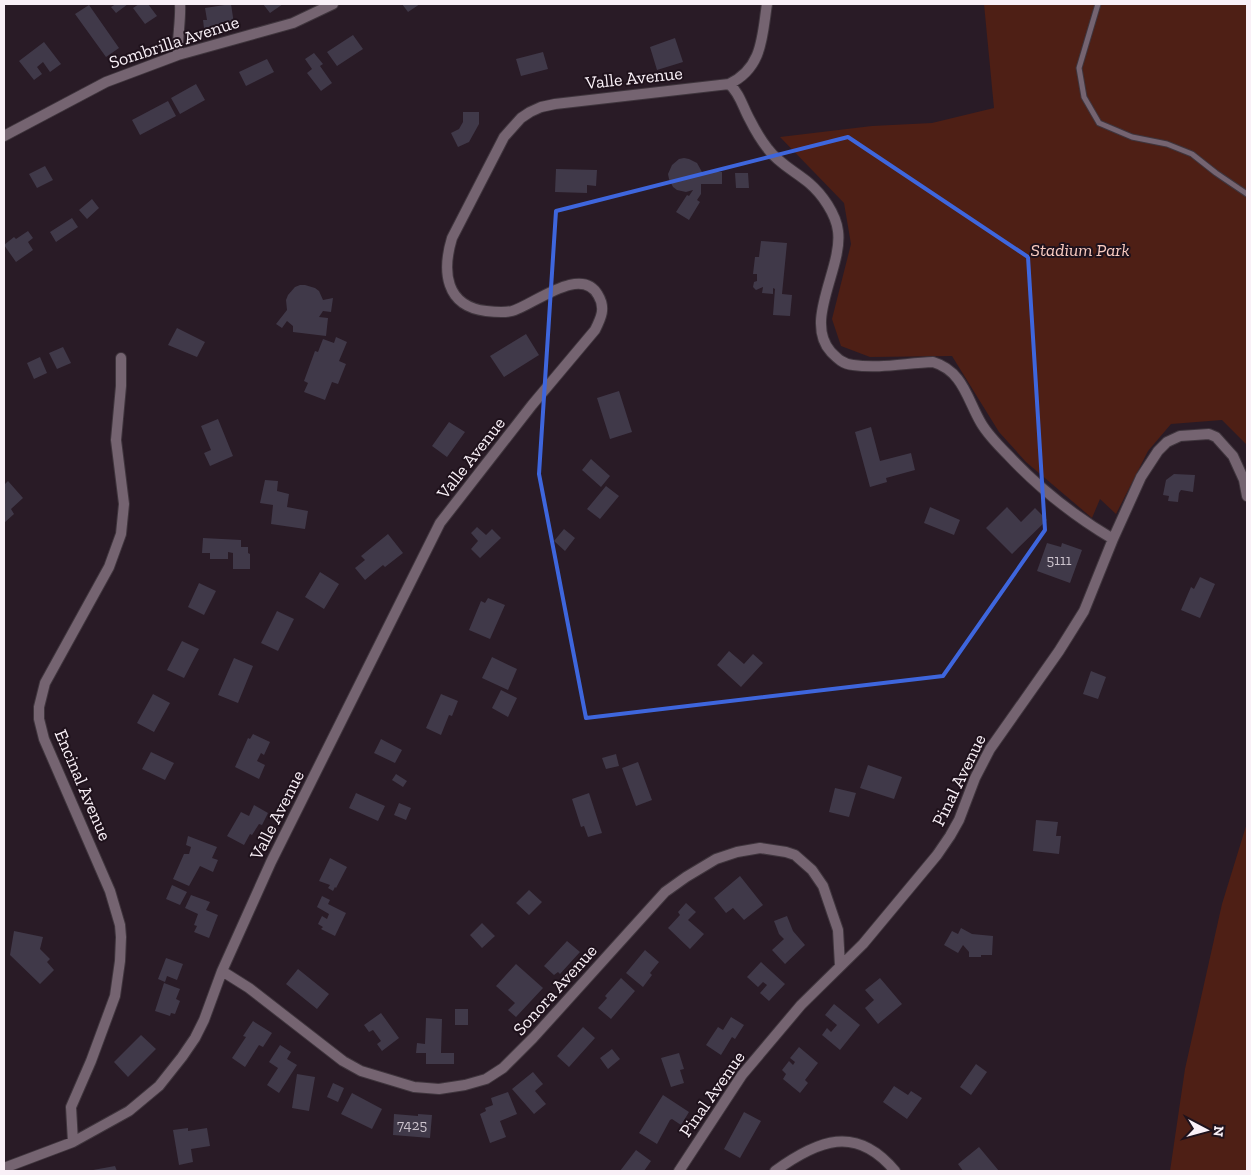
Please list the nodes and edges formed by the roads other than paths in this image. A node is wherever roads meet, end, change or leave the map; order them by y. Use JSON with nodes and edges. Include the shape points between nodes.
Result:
{"nodes":[{"id":1,"x":180,"y":4,"type":"edge"},
{"id":2,"x":333,"y":4,"type":"edge"},
{"id":3,"x":767,"y":4,"type":"edge"},
{"id":4,"x":1098,"y":4,"type":"edge"},
{"id":5,"x":178,"y":55,"type":"junction"},
{"id":6,"x":729,"y":84,"type":"junction"},
{"id":7,"x":4,"y":136,"type":"edge"},
{"id":8,"x":1247,"y":194,"type":"edge"},
{"id":9,"x":121,"y":358,"type":"dead end"},
{"id":10,"x":1247,"y":496,"type":"edge"},
{"id":11,"x":1112,"y":539,"type":"junction"},
{"id":12,"x":840,"y":966,"type":"junction"},
{"id":13,"x":222,"y":971,"type":"junction"},
{"id":14,"x":73,"y":1142,"type":"junction"},
{"id":15,"x":4,"y":1168,"type":"edge"},
{"id":16,"x":679,"y":1171,"type":"edge"},
{"id":17,"x":775,"y":1171,"type":"edge"},
{"id":18,"x":895,"y":1171,"type":"edge"}],
"edges":[{"from":1,"to":5,"type":"street"},
{"from":2,"to":5,"type":"street","name":"Sombrilla Avenue","via":[[293,23]]},
{"from":3,"to":6,"type":"street","name":"Valle Avenue","via":[[756,59],[751,68]]},
{"from":4,"to":8,"type":"lane","via":[[1079,68],[1084,98],[1099,124],[1192,154]]},
{"from":5,"to":7,"type":"street","name":"Sombrilla Avenue","via":[[106,82]]},
{"from":6,"to":11,"type":"street","via":[[768,150],[810,184],[832,213],[838,230],[838,248],[820,331],[827,348],[842,363],[852,365],[870,367],[933,362],[942,365],[959,379],[988,433],[1028,477],[1090,526]]},
{"from":6,"to":13,"type":"street","name":"Valle Avenue","via":[[548,105],[521,118],[504,137],[447,255],[447,275],[454,294],[460,302],[472,308],[497,312],[513,310],[560,287],[588,286],[600,299],[602,316],[595,330],[440,523],[271,862]]},
{"from":9,"to":14,"type":"street","name":"Encinal Avenue","via":[[116,440],[124,504],[121,534],[109,567],[45,683],[39,707],[41,730],[110,890],[121,937],[114,996],[71,1107]]},
{"from":10,"to":11,"type":"street","name":"Pinal Avenue","via":[[1233,456],[1220,441],[1209,434],[1180,436],[1167,442],[1151,460]]},
{"from":11,"to":12,"type":"street","name":"Pinal Avenue","via":[[1084,611],[990,749],[950,836],[864,944]]},
{"from":12,"to":13,"type":"street","name":"Sonora Avenue","via":[[838,930],[823,886],[812,870],[786,852],[760,848],[737,852],[716,859],[665,892],[503,1068],[486,1078],[439,1090],[414,1088],[361,1071]]},
{"from":12,"to":16,"type":"street","name":"Pinal Avenue","via":[[801,1004],[742,1075]]},
{"from":13,"to":14,"type":"street","name":"Valle Avenue","via":[[195,1038],[159,1086],[128,1111]]},
{"from":14,"to":15,"type":"street","name":"Valle Avenue"},
{"from":17,"to":18,"type":"street","via":[[809,1149],[834,1142],[853,1142],[870,1148]]}]}
